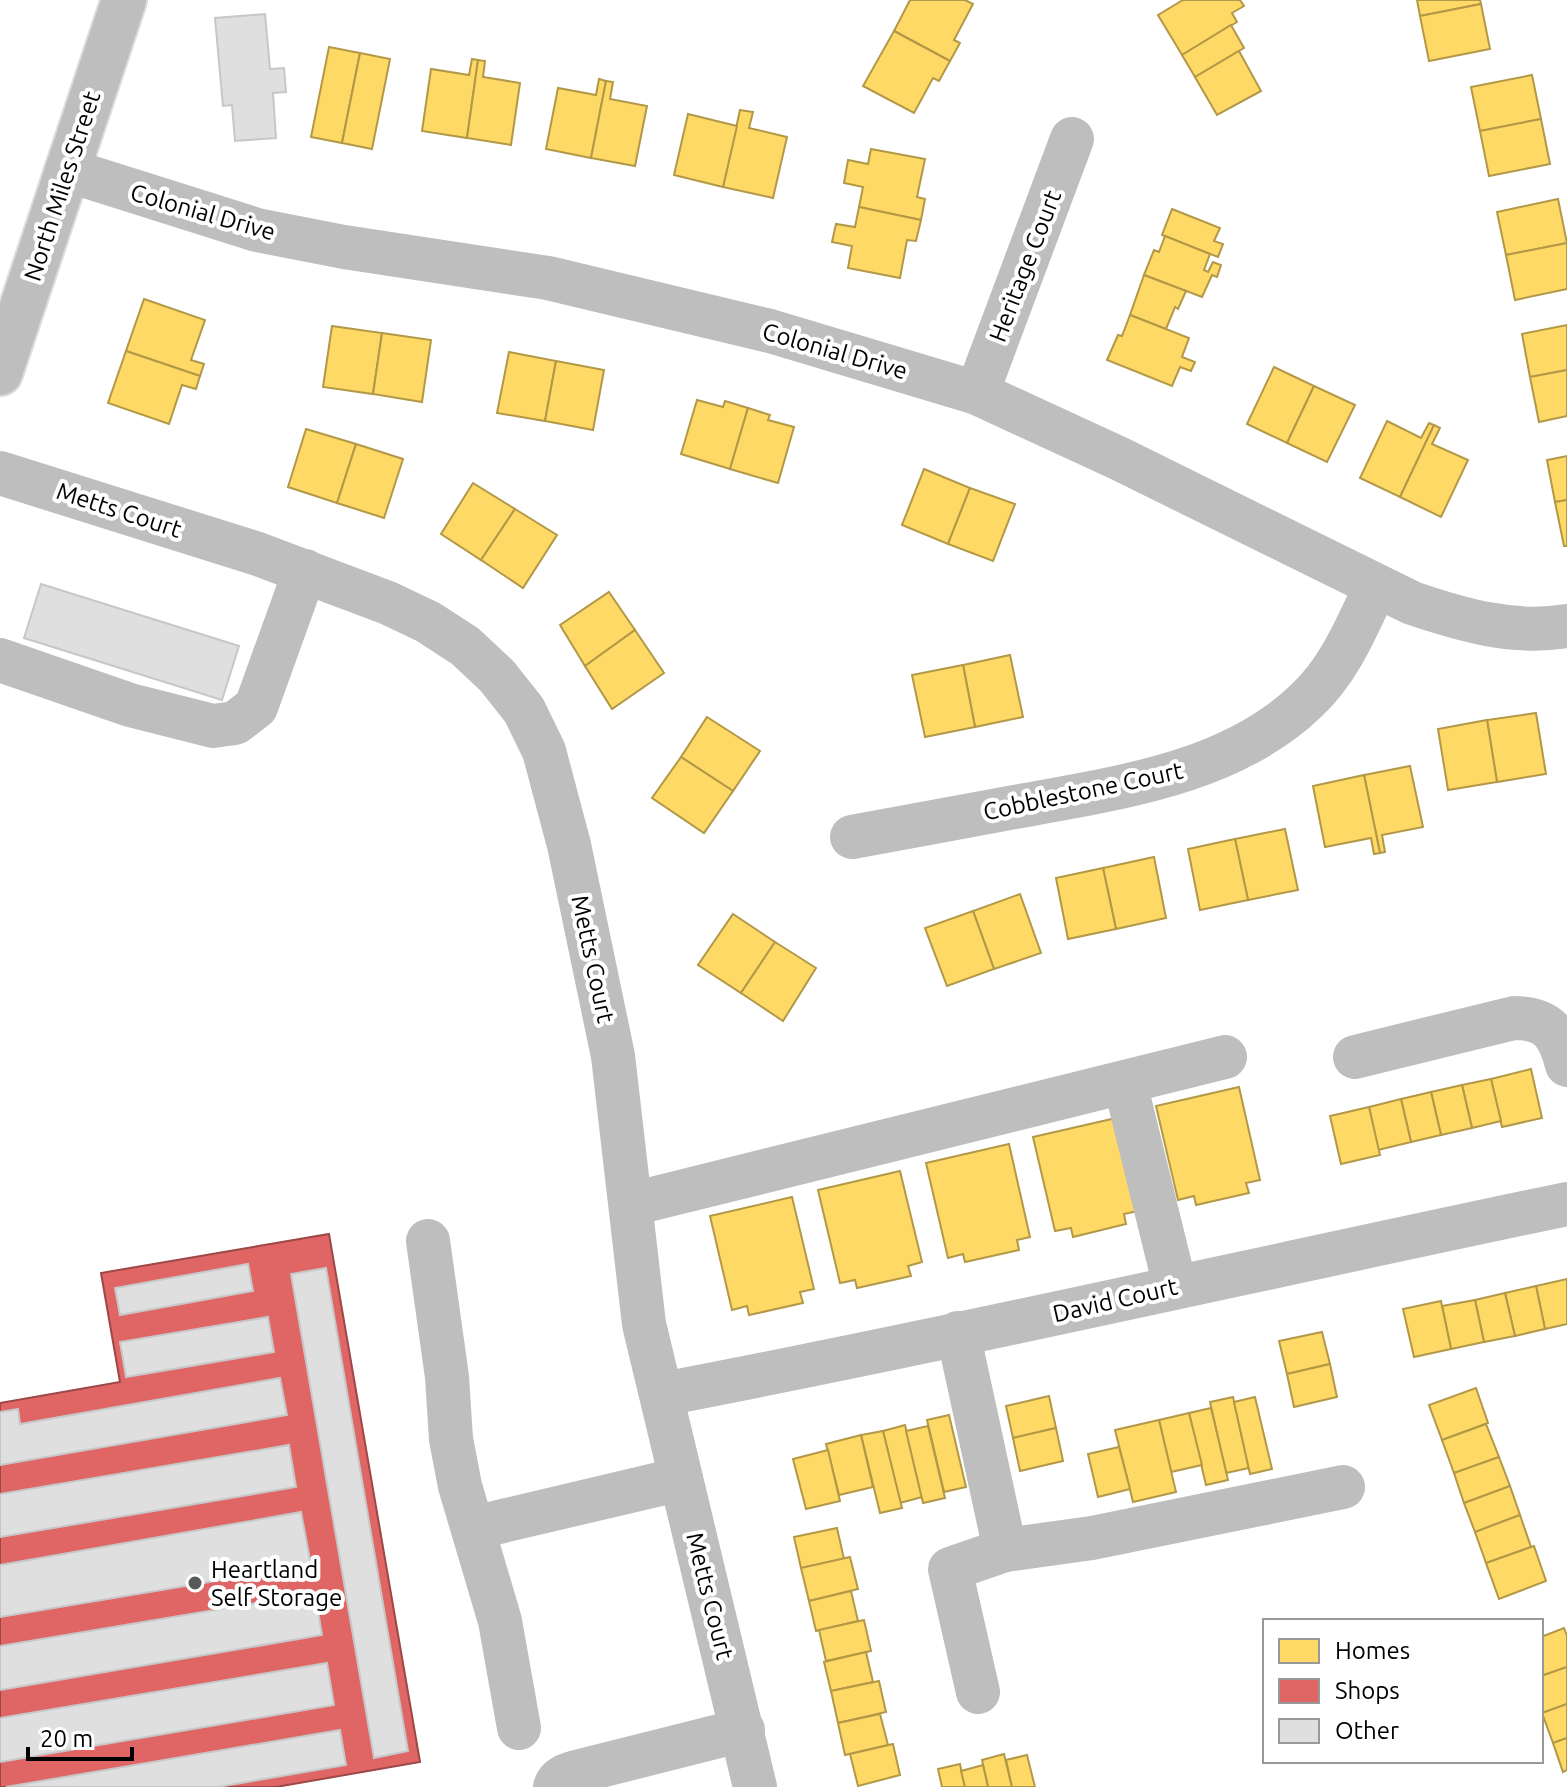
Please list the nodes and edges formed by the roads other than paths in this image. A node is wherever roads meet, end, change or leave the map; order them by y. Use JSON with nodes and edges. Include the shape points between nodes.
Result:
{"nodes":[{"id":1,"x":124,"y":0,"type":"edge"},
{"id":2,"x":1072,"y":139,"type":"dead end"},
{"id":3,"x":67,"y":170,"type":"junction"},
{"id":4,"x":0,"y":373,"type":"edge"},
{"id":5,"x":977,"y":393,"type":"junction"},
{"id":6,"x":0,"y":473,"type":"edge"},
{"id":7,"x":305,"y":571,"type":"junction"},
{"id":8,"x":1376,"y":586,"type":"junction"},
{"id":9,"x":1567,"y":626,"type":"edge"},
{"id":10,"x":0,"y":660,"type":"edge"},
{"id":11,"x":852,"y":837,"type":"dead end"},
{"id":12,"x":1225,"y":1057,"type":"dead end"},
{"id":13,"x":1355,"y":1057,"type":"dead end"},
{"id":14,"x":1567,"y":1065,"type":"edge"},
{"id":15,"x":1125,"y":1083,"type":"junction"},
{"id":16,"x":632,"y":1204,"type":"junction"},
{"id":17,"x":1567,"y":1204,"type":"edge"},
{"id":18,"x":428,"y":1241,"type":"dead end"},
{"id":19,"x":1175,"y":1286,"type":"junction"},
{"id":20,"x":958,"y":1333,"type":"junction"},
{"id":21,"x":663,"y":1394,"type":"junction"},
{"id":22,"x":681,"y":1479,"type":"junction"},
{"id":23,"x":1343,"y":1487,"type":"dead end"},
{"id":24,"x":473,"y":1528,"type":"junction"},
{"id":25,"x":1005,"y":1550,"type":"junction"},
{"id":26,"x":978,"y":1692,"type":"dead end"},
{"id":27,"x":519,"y":1728,"type":"dead end"},
{"id":28,"x":743,"y":1730,"type":"junction"},
{"id":29,"x":555,"y":1787,"type":"edge"},
{"id":30,"x":755,"y":1787,"type":"edge"}],
"edges":[{"from":1,"to":3,"type":"street","name":"North Miles Street"},
{"from":2,"to":5,"type":"street","name":"Heritage Court"},
{"from":3,"to":4,"type":"street","name":"North Miles Street"},
{"from":3,"to":5,"type":"street","name":"Colonial Drive","via":[[257,230],[548,278],[756,328]]},
{"from":5,"to":8,"type":"street","name":"Colonial Drive"},
{"from":6,"to":7,"type":"street","name":"Metts Court"},
{"from":7,"to":10,"type":"street","via":[[256,707],[235,723],[213,726],[130,705]]},
{"from":7,"to":16,"type":"street","name":"Metts Court","via":[[428,622],[476,656],[524,710],[544,751],[569,845],[613,1056]]},
{"from":8,"to":9,"type":"street","name":"Colonial Drive","via":[[1458,619],[1504,627]]},
{"from":8,"to":11,"type":"street","name":"Cobblestone Court","via":[[1330,675],[1278,725],[1243,747],[1132,784]]},
{"from":12,"to":15,"type":"street"},
{"from":13,"to":14,"type":"street","via":[[1529,1018],[1546,1024],[1556,1036]]},
{"from":15,"to":16,"type":"street"},
{"from":15,"to":19,"type":"street"},
{"from":16,"to":21,"type":"street","name":"Metts Court","via":[[644,1324]]},
{"from":17,"to":19,"type":"street","name":"David Court"},
{"from":18,"to":24,"type":"street","via":[[451,1439]]},
{"from":19,"to":20,"type":"street","name":"David Court"},
{"from":20,"to":21,"type":"street","name":"David Court"},
{"from":20,"to":25,"type":"street"},
{"from":21,"to":22,"type":"street","name":"Metts Court"},
{"from":22,"to":24,"type":"street"},
{"from":22,"to":28,"type":"street","name":"Metts Court"},
{"from":23,"to":25,"type":"street","via":[[1092,1538]]},
{"from":24,"to":27,"type":"street","via":[[500,1621]]},
{"from":25,"to":26,"type":"street","via":[[950,1569]]},
{"from":28,"to":29,"type":"street","via":[[580,1771]]},
{"from":28,"to":30,"type":"street","name":"Metts Court"}]}
